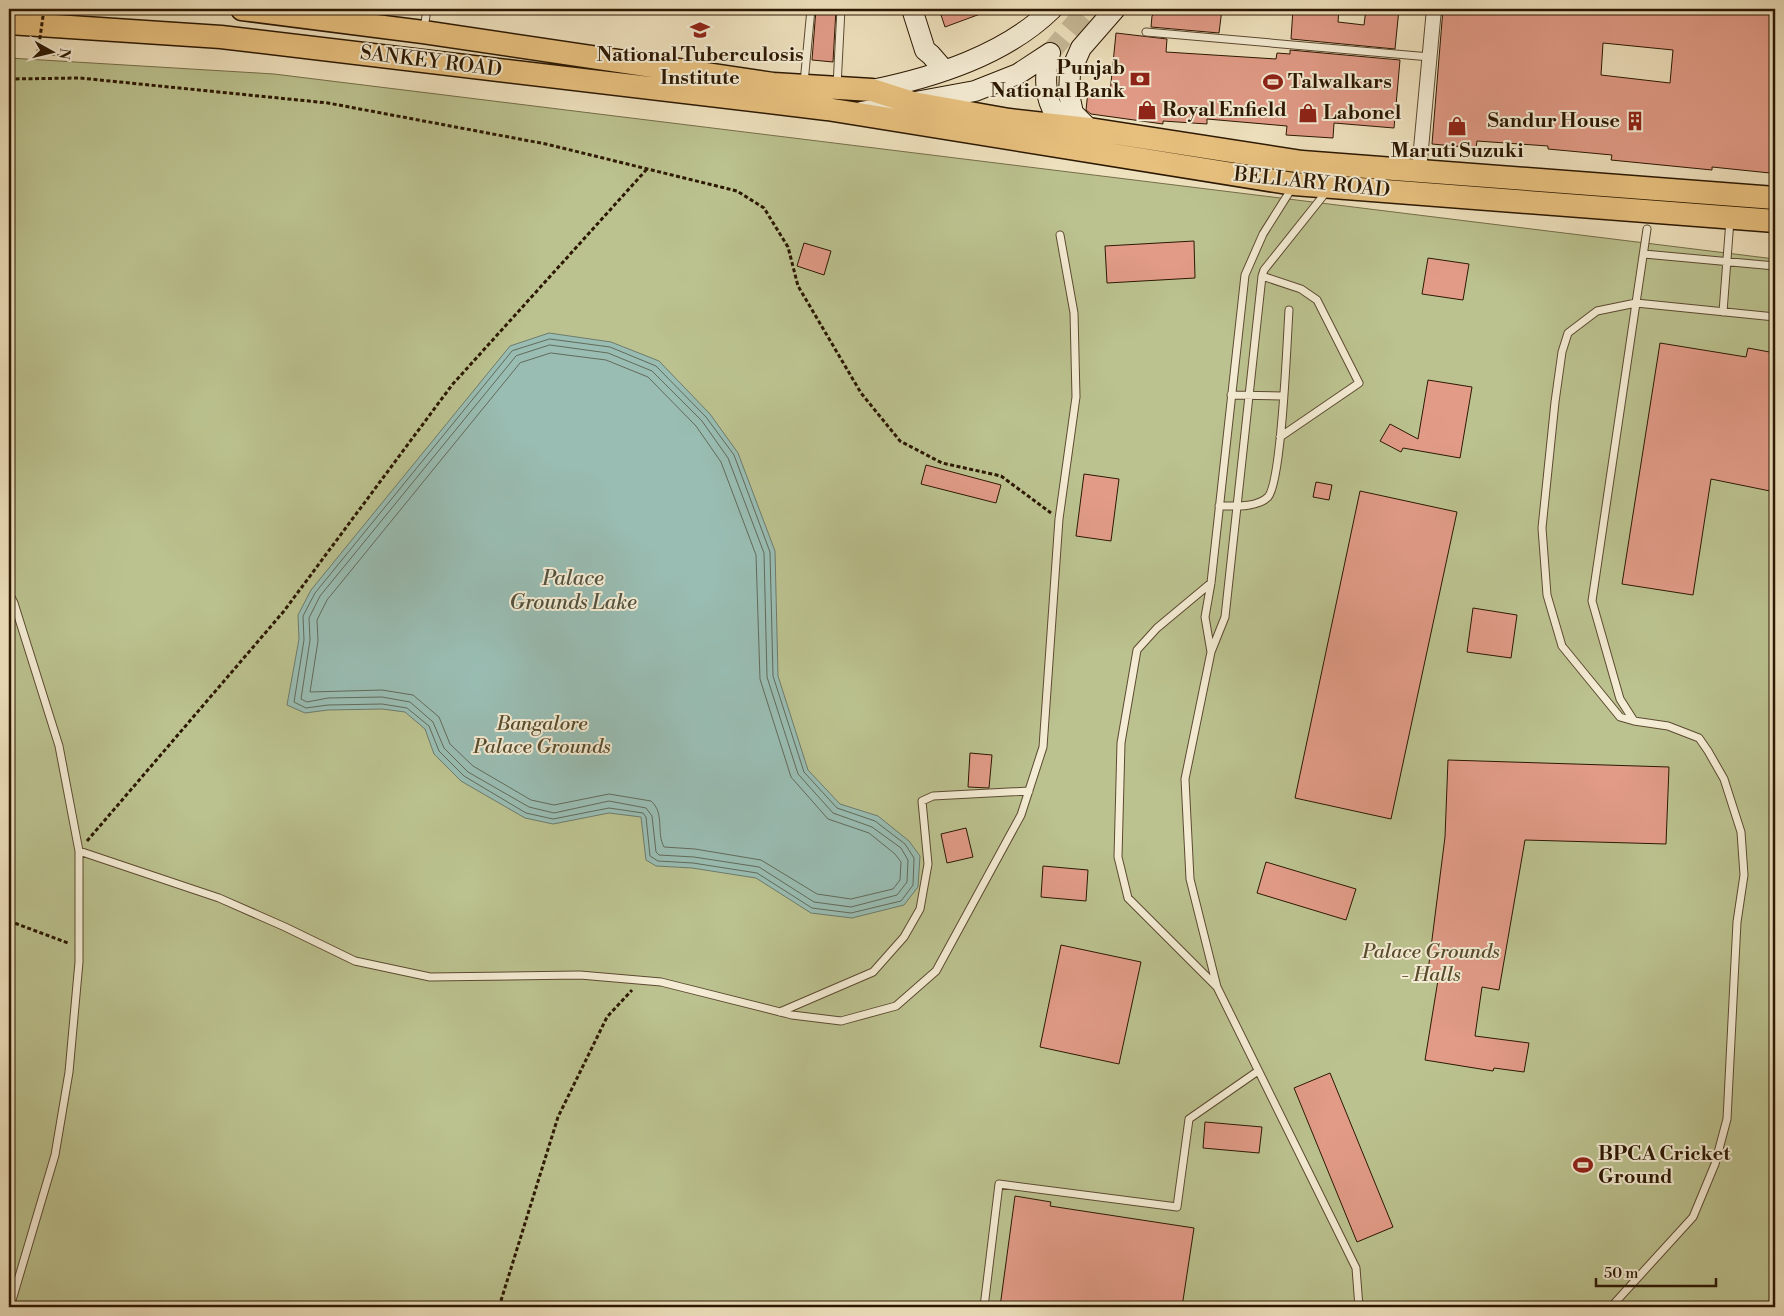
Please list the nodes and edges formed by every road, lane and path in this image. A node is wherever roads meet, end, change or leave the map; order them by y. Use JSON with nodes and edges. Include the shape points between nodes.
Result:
{"nodes":[{"id":1,"x":44,"y":9,"type":"edge"},
{"id":2,"x":242,"y":9,"type":"edge"},
{"id":3,"x":427,"y":9,"type":"edge"},
{"id":4,"x":811,"y":9,"type":"edge"},
{"id":5,"x":841,"y":9,"type":"edge"},
{"id":6,"x":912,"y":9,"type":"edge"},
{"id":7,"x":1052,"y":9,"type":"edge"},
{"id":8,"x":1115,"y":9,"type":"edge"},
{"id":9,"x":1434,"y":9,"type":"edge"},
{"id":10,"x":9,"y":23,"type":"edge"},
{"id":11,"x":423,"y":32,"type":"junction"},
{"id":12,"x":1146,"y":32,"type":"dead end"},
{"id":13,"x":69,"y":48,"type":"dead end"},
{"id":14,"x":1430,"y":57,"type":"junction"},
{"id":15,"x":944,"y":70,"type":"junction"},
{"id":16,"x":9,"y":79,"type":"edge"},
{"id":17,"x":804,"y":86,"type":"junction"},
{"id":18,"x":837,"y":88,"type":"junction"},
{"id":19,"x":872,"y":90,"type":"junction"},
{"id":20,"x":913,"y":102,"type":"junction"},
{"id":21,"x":852,"y":114,"type":"junction"},
{"id":22,"x":1067,"y":126,"type":"junction"},
{"id":23,"x":1089,"y":129,"type":"junction"},
{"id":24,"x":646,"y":169,"type":"junction"},
{"id":25,"x":1419,"y":170,"type":"junction"},
{"id":26,"x":1294,"y":184,"type":"junction"},
{"id":27,"x":1330,"y":187,"type":"junction"},
{"id":28,"x":1775,"y":198,"type":"edge"},
{"id":29,"x":1730,"y":217,"type":"junction"},
{"id":30,"x":1775,"y":221,"type":"edge"},
{"id":31,"x":1647,"y":229,"type":"dead end"},
{"id":32,"x":1060,"y":235,"type":"dead end"},
{"id":33,"x":1644,"y":254,"type":"junction"},
{"id":34,"x":1727,"y":263,"type":"junction"},
{"id":35,"x":1775,"y":266,"type":"edge"},
{"id":36,"x":1262,"y":276,"type":"junction"},
{"id":37,"x":1636,"y":303,"type":"junction"},
{"id":38,"x":1289,"y":310,"type":"dead end"},
{"id":39,"x":1723,"y":312,"type":"junction"},
{"id":40,"x":1775,"y":317,"type":"edge"},
{"id":41,"x":1231,"y":395,"type":"junction"},
{"id":42,"x":1248,"y":396,"type":"junction"},
{"id":43,"x":1283,"y":396,"type":"junction"},
{"id":44,"x":1280,"y":437,"type":"junction"},
{"id":45,"x":1219,"y":506,"type":"junction"},
{"id":46,"x":1237,"y":506,"type":"junction"},
{"id":47,"x":1059,"y":519,"type":"junction"},
{"id":48,"x":1211,"y":582,"type":"junction"},
{"id":49,"x":9,"y":593,"type":"edge"},
{"id":50,"x":1211,"y":652,"type":"junction"},
{"id":51,"x":1634,"y":720,"type":"junction"},
{"id":52,"x":1029,"y":791,"type":"junction"},
{"id":53,"x":79,"y":851,"type":"junction"},
{"id":54,"x":9,"y":921,"type":"edge"},
{"id":55,"x":78,"y":947,"type":"junction"},
{"id":56,"x":641,"y":980,"type":"junction"},
{"id":57,"x":1217,"y":987,"type":"junction"},
{"id":58,"x":780,"y":1012,"type":"junction"},
{"id":59,"x":1258,"y":1072,"type":"junction"},
{"id":60,"x":10,"y":1307,"type":"edge"},
{"id":61,"x":499,"y":1307,"type":"edge"},
{"id":62,"x":984,"y":1307,"type":"edge"},
{"id":63,"x":1359,"y":1307,"type":"edge"},
{"id":64,"x":1611,"y":1307,"type":"edge"}],
"edges":[{"from":1,"to":13,"type":"path","bridge":true,"via":[[38,52],[68,56]]},
{"from":2,"to":11,"type":"main road","name":"SANKEY ROAD"},
{"from":3,"to":11,"type":"lane"},
{"from":4,"to":17,"type":"lane"},
{"from":5,"to":18,"type":"lane"},
{"from":6,"to":15,"type":"main road","via":[[925,50]]},
{"from":7,"to":15,"type":"main road","name":"SANKEY ROAD","via":[[1023,32],[980,57]]},
{"from":8,"to":23,"type":"main road","via":[[1081,48],[1070,73],[1069,94],[1073,112]]},
{"from":9,"to":14,"type":"street"},
{"from":10,"to":21,"type":"main road","name":"SANKEY ROAD","via":[[221,37]]},
{"from":11,"to":17,"type":"main road","name":"SANKEY ROAD"},
{"from":12,"to":14,"type":"lane"},
{"from":14,"to":25,"type":"street"},
{"from":15,"to":19,"type":"main road","name":"SANKEY ROAD","via":[[916,81]]},
{"from":16,"to":24,"type":"path","via":[[80,78],[328,103],[546,144]]},
{"from":17,"to":18,"type":"main road","name":"SANKEY ROAD"},
{"from":18,"to":19,"type":"main road","name":"SANKEY ROAD"},
{"from":19,"to":20,"type":"main road","name":"BELLARY ROAD"},
{"from":20,"to":21,"type":"main road"},
{"from":20,"to":22,"type":"main road","name":"BELLARY ROAD","via":[[1009,120]]},
{"from":20,"to":22,"type":"main road","via":[[975,91],[1018,74],[1050,53],[1048,95],[1052,109]]},
{"from":21,"to":26,"type":"main road","name":"BELLARY ROAD"},
{"from":22,"to":23,"type":"main road","name":"BELLARY ROAD"},
{"from":23,"to":25,"type":"main road","name":"BELLARY ROAD","via":[[1302,162]]},
{"from":24,"to":47,"type":"path","via":[[737,191],[764,208],[788,248],[798,286],[861,393],[900,441],[942,463],[1001,476]]},
{"from":24,"to":53,"type":"path","via":[[452,385],[284,611]]},
{"from":25,"to":28,"type":"main road","name":"BELLARY ROAD"},
{"from":26,"to":27,"type":"main road","name":"BELLARY ROAD"},
{"from":26,"to":41,"type":"lane","via":[[1263,234],[1245,275]]},
{"from":27,"to":29,"type":"main road","name":"BELLARY ROAD"},
{"from":27,"to":36,"type":"lane"},
{"from":29,"to":30,"type":"main road","name":"BELLARY ROAD"},
{"from":29,"to":34,"type":"lane"},
{"from":31,"to":33,"type":"lane"},
{"from":32,"to":47,"type":"lane","via":[[1074,313],[1076,397]]},
{"from":33,"to":34,"type":"lane"},
{"from":33,"to":37,"type":"lane"},
{"from":34,"to":35,"type":"lane"},
{"from":34,"to":39,"type":"lane"},
{"from":36,"to":42,"type":"lane"},
{"from":36,"to":44,"type":"lane","via":[[1300,289],[1317,300],[1359,383]]},
{"from":37,"to":39,"type":"lane"},
{"from":37,"to":51,"type":"lane","via":[[1592,601],[1620,699]]},
{"from":37,"to":51,"type":"lane","via":[[1598,311],[1568,333],[1555,402],[1542,528],[1547,595],[1562,646],[1620,717]]},
{"from":38,"to":43,"type":"lane"},
{"from":39,"to":40,"type":"lane"},
{"from":41,"to":42,"type":"lane"},
{"from":41,"to":45,"type":"lane"},
{"from":42,"to":43,"type":"lane"},
{"from":42,"to":46,"type":"lane"},
{"from":43,"to":44,"type":"lane"},
{"from":44,"to":46,"type":"lane","via":[[1272,490],[1260,502]]},
{"from":45,"to":46,"type":"lane"},
{"from":45,"to":48,"type":"lane"},
{"from":46,"to":50,"type":"lane","via":[[1225,617]]},
{"from":47,"to":52,"type":"lane","via":[[1043,748]]},
{"from":48,"to":50,"type":"lane","via":[[1205,617]]},
{"from":48,"to":57,"type":"lane","via":[[1157,628],[1137,650],[1121,743],[1118,857],[1128,898]]},
{"from":49,"to":53,"type":"lane","via":[[59,746]]},
{"from":50,"to":57,"type":"lane","via":[[1185,779],[1190,879]]},
{"from":51,"to":64,"type":"lane","via":[[1668,726],[1699,738],[1724,779],[1741,832],[1744,876],[1737,922],[1727,1119],[1715,1164],[1693,1217]]},
{"from":52,"to":58,"type":"lane","via":[[1021,815],[936,971],[903,1001],[896,1006],[841,1021]]},
{"from":52,"to":58,"type":"lane","via":[[933,796],[922,802],[928,864],[920,908],[904,937],[873,972]]},
{"from":53,"to":55,"type":"lane"},
{"from":53,"to":56,"type":"lane","via":[[219,898],[355,961],[430,978],[580,975]]},
{"from":54,"to":55,"type":"path"},
{"from":55,"to":60,"type":"lane","via":[[69,1072],[55,1155]]},
{"from":56,"to":58,"type":"lane","via":[[661,982]]},
{"from":56,"to":61,"type":"path","via":[[607,1017],[558,1116]]},
{"from":57,"to":59,"type":"lane"},
{"from":59,"to":62,"type":"lane","via":[[1189,1119],[1177,1207],[999,1184]]},
{"from":59,"to":63,"type":"lane","via":[[1356,1268]]}]}
